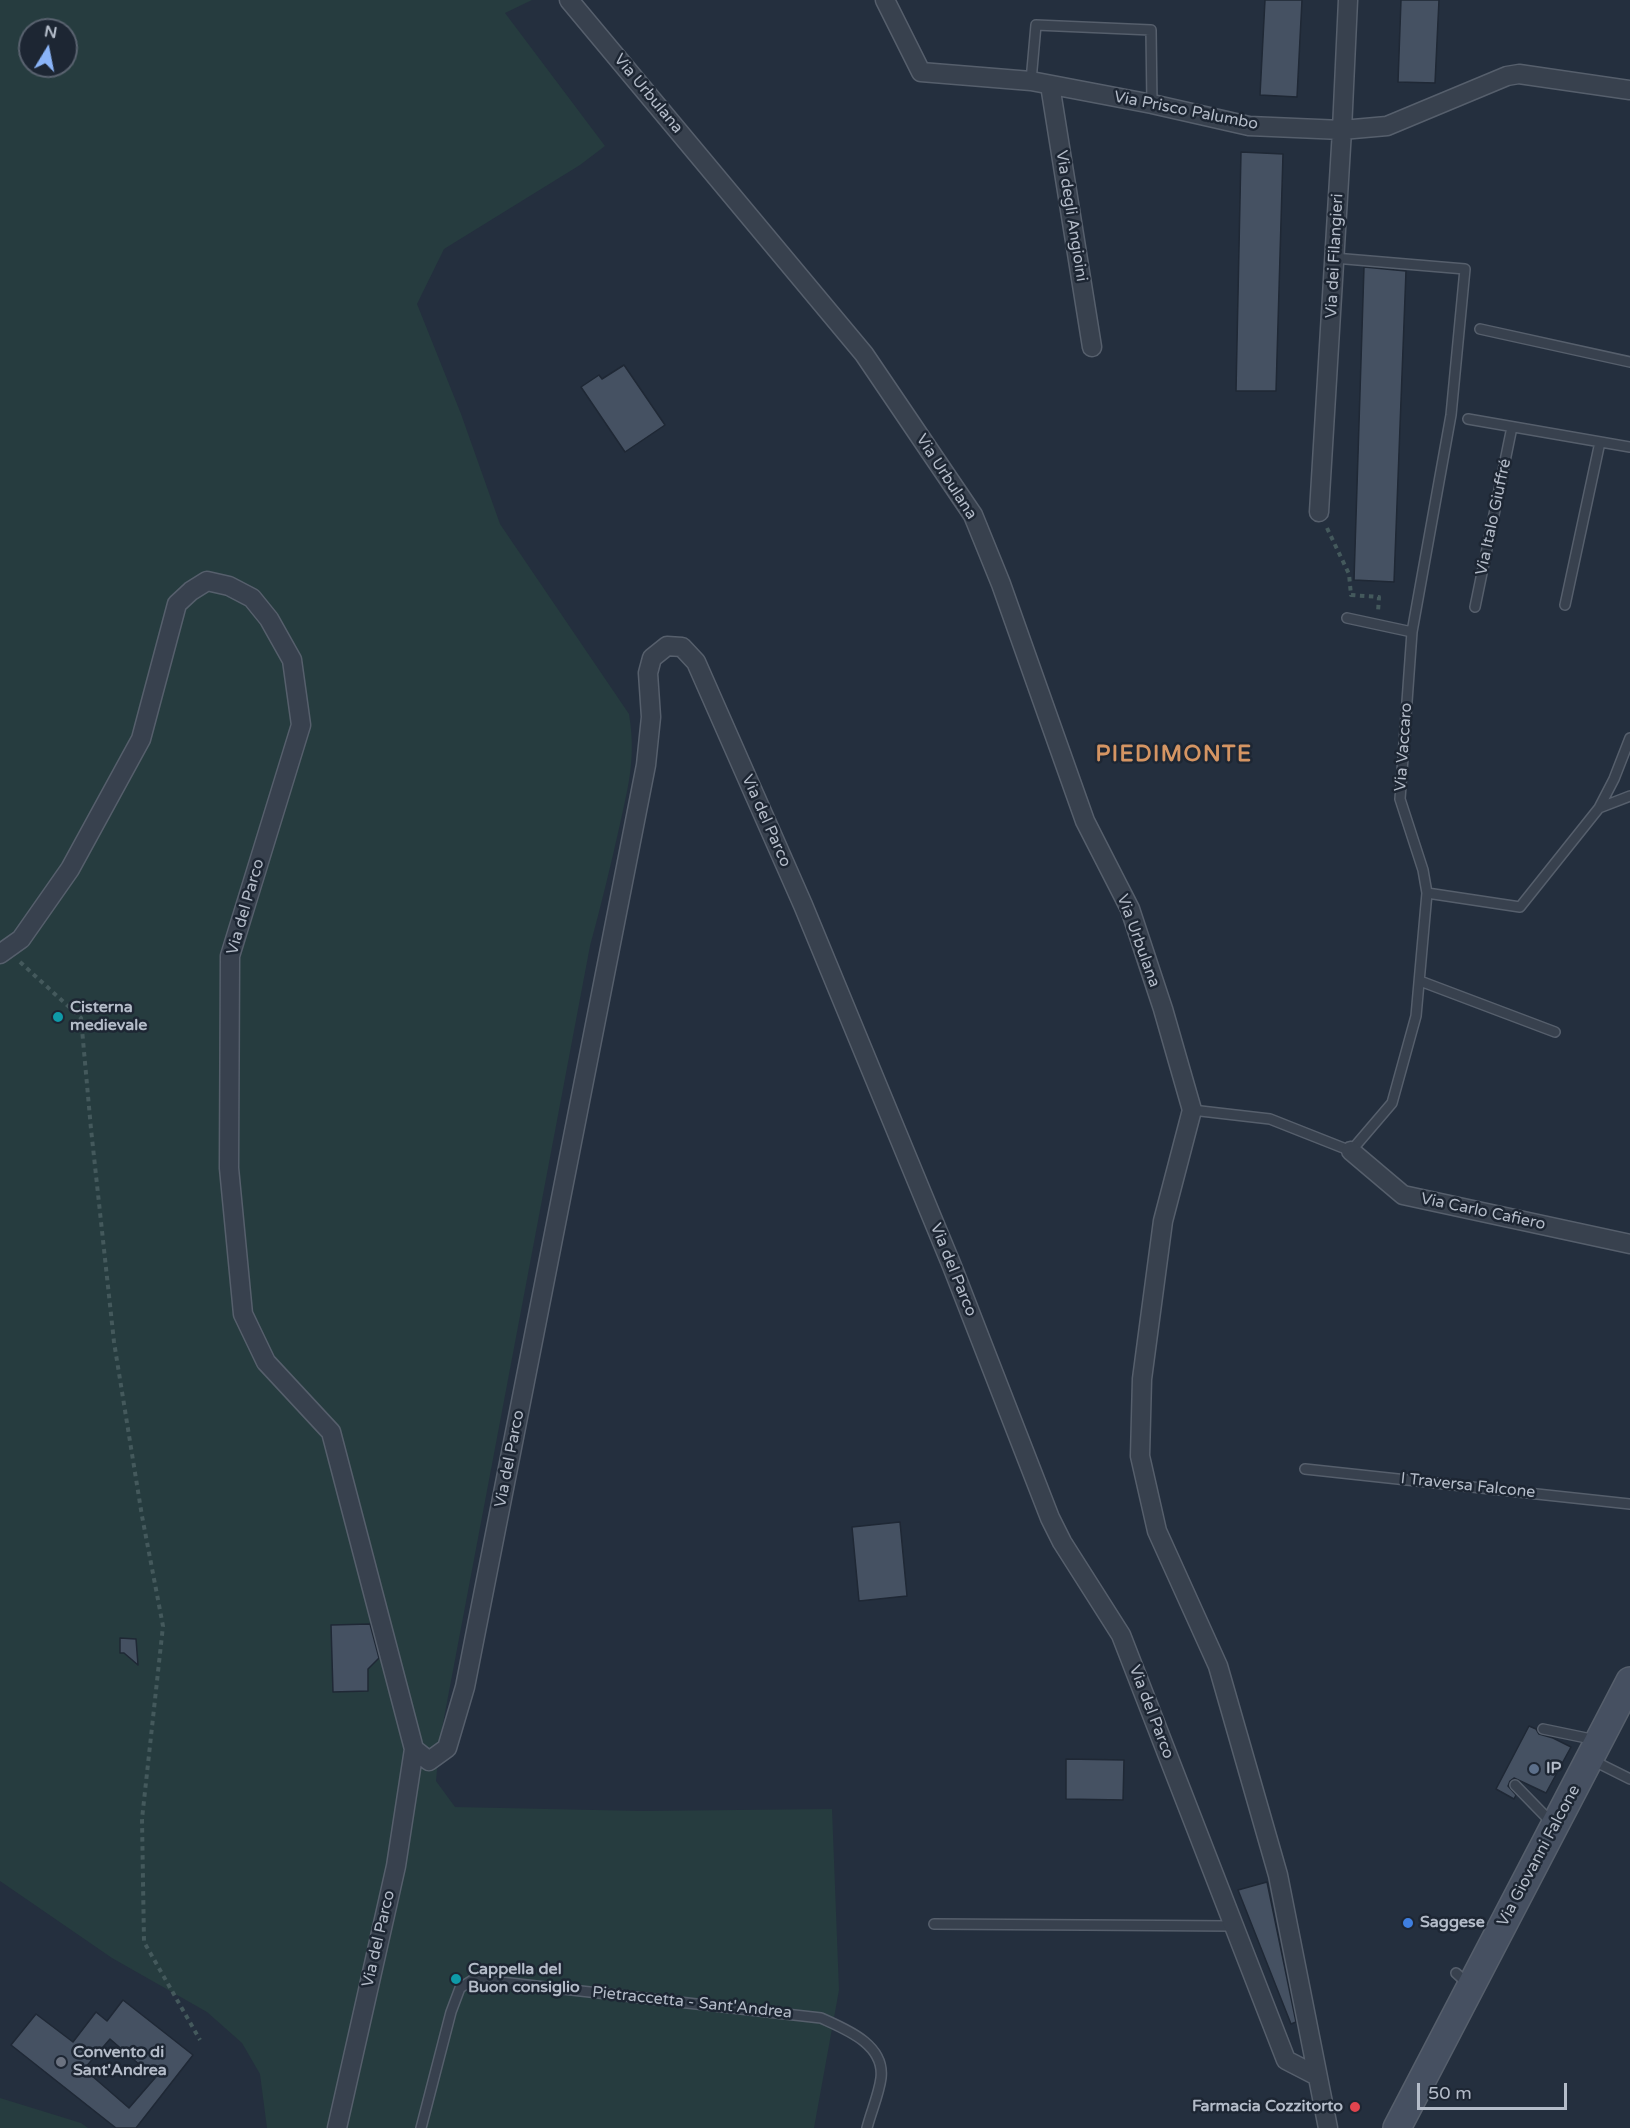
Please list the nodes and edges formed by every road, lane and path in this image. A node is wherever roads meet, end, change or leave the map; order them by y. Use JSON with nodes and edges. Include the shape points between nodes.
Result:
{"nodes":[{"id":1,"x":569,"y":0,"type":"edge"},
{"id":2,"x":885,"y":0,"type":"edge"},
{"id":3,"x":1348,"y":0,"type":"edge"},
{"id":4,"x":1031,"y":81,"type":"junction"},
{"id":5,"x":1050,"y":85,"type":"junction"},
{"id":6,"x":1630,"y":90,"type":"edge"},
{"id":7,"x":1152,"y":104,"type":"junction"},
{"id":8,"x":1342,"y":130,"type":"junction"},
{"id":9,"x":1334,"y":258,"type":"junction"},
{"id":10,"x":1480,"y":329,"type":"dead end"},
{"id":11,"x":1092,"y":347,"type":"dead end"},
{"id":12,"x":1630,"y":362,"type":"edge"},
{"id":13,"x":1468,"y":419,"type":"dead end"},
{"id":14,"x":1512,"y":427,"type":"junction"},
{"id":15,"x":1600,"y":442,"type":"junction"},
{"id":16,"x":1630,"y":447,"type":"edge"},
{"id":17,"x":1319,"y":512,"type":"joint"},
{"id":18,"x":1565,"y":604,"type":"dead end"},
{"id":19,"x":1475,"y":607,"type":"dead end"},
{"id":20,"x":1347,"y":618,"type":"dead end"},
{"id":21,"x":1378,"y":624,"type":"junction"},
{"id":22,"x":1412,"y":632,"type":"junction"},
{"id":23,"x":1630,"y":738,"type":"edge"},
{"id":24,"x":1630,"y":796,"type":"edge"},
{"id":25,"x":1599,"y":808,"type":"junction"},
{"id":26,"x":1427,"y":893,"type":"junction"},
{"id":27,"x":3,"y":952,"type":"edge"},
{"id":28,"x":1419,"y":981,"type":"junction"},
{"id":29,"x":1555,"y":1032,"type":"dead end"},
{"id":30,"x":1192,"y":1110,"type":"junction"},
{"id":31,"x":1351,"y":1151,"type":"junction"},
{"id":32,"x":1630,"y":1244,"type":"edge"},
{"id":33,"x":1305,"y":1469,"type":"dead end"},
{"id":34,"x":1630,"y":1504,"type":"edge"},
{"id":35,"x":1630,"y":1681,"type":"edge"},
{"id":36,"x":1543,"y":1729,"type":"dead end"},
{"id":37,"x":414,"y":1749,"type":"junction"},
{"id":38,"x":1595,"y":1749,"type":"junction"},
{"id":39,"x":1630,"y":1779,"type":"edge"},
{"id":40,"x":1515,"y":1785,"type":"dead end"},
{"id":41,"x":1555,"y":1826,"type":"junction"},
{"id":42,"x":934,"y":1924,"type":"dead end"},
{"id":43,"x":1234,"y":1926,"type":"junction"},
{"id":44,"x":200,"y":2040,"type":"dead end"},
{"id":45,"x":1317,"y":2076,"type":"junction"},
{"id":46,"x":337,"y":2128,"type":"edge"},
{"id":47,"x":421,"y":2128,"type":"edge"},
{"id":48,"x":867,"y":2128,"type":"edge"},
{"id":49,"x":1328,"y":2128,"type":"edge"},
{"id":50,"x":1397,"y":2128,"type":"edge"}],
"edges":[{"from":1,"to":30,"type":"street","name":"Via Urbulana","via":[[864,354],[973,515],[1085,821],[1130,909]]},
{"from":2,"to":4,"type":"street","name":"Via Prisco Palumbo","via":[[921,72]]},
{"from":3,"to":8,"type":"street","name":"Via dei Filangieri"},
{"from":4,"to":5,"type":"street","name":"Via Prisco Palumbo"},
{"from":4,"to":7,"type":"lane","via":[[1036,25],[1151,30]]},
{"from":5,"to":7,"type":"street","name":"Via Prisco Palumbo"},
{"from":5,"to":11,"type":"street","name":"Via degli Angioini"},
{"from":6,"to":8,"type":"street","name":"Via Prisco Palumbo","via":[[1520,74],[1387,126]]},
{"from":7,"to":8,"type":"street","name":"Via Prisco Palumbo","via":[[1249,126]]},
{"from":8,"to":9,"type":"street","name":"Via dei Filangieri"},
{"from":9,"to":17,"type":"street","name":"Via dei Filangieri"},
{"from":9,"to":22,"type":"lane","name":"Via Vaccaro","via":[[1465,269],[1451,415]]},
{"from":10,"to":12,"type":"lane"},
{"from":13,"to":14,"type":"lane"},
{"from":14,"to":15,"type":"lane"},
{"from":14,"to":19,"type":"lane","name":"Via Italo Giuffré"},
{"from":15,"to":16,"type":"lane"},
{"from":15,"to":18,"type":"lane"},
{"from":17,"to":21,"type":"path","via":[[1348,574],[1351,595],[1379,597]]},
{"from":20,"to":21,"type":"lane"},
{"from":21,"to":22,"type":"lane"},
{"from":22,"to":26,"type":"lane","name":"Via Vaccaro","via":[[1400,800]]},
{"from":23,"to":25,"type":"lane"},
{"from":24,"to":25,"type":"lane"},
{"from":25,"to":26,"type":"lane","via":[[1520,907]]},
{"from":26,"to":28,"type":"lane","name":"Via Vaccaro"},
{"from":27,"to":37,"type":"street","name":"Via del Parco","via":[[21,939],[70,869],[141,739],[177,604],[207,581],[229,586],[252,598],[292,660],[301,725],[230,956],[230,1168],[243,1314],[266,1362],[331,1432]]},
{"from":27,"to":44,"type":"path","via":[[81,1018],[114,1342],[163,1626],[142,1819],[144,1942]]},
{"from":28,"to":29,"type":"lane"},
{"from":28,"to":31,"type":"lane","name":"Via Vaccaro","via":[[1416,1017],[1392,1103]]},
{"from":30,"to":31,"type":"lane","via":[[1270,1119]]},
{"from":30,"to":45,"type":"street","via":[[1163,1221],[1142,1379],[1140,1456],[1157,1532],[1218,1666],[1272,1853]]},
{"from":31,"to":32,"type":"street","name":"Via Carlo Cafiero","via":[[1402,1195]]},
{"from":33,"to":34,"type":"lane","name":"I Traversa Falcone"},
{"from":35,"to":38,"type":"main road","name":"Via Giovanni Falcone"},
{"from":36,"to":38,"type":"lane"},
{"from":37,"to":43,"type":"street","name":"Via del Parco","via":[[429,1761],[447,1748],[465,1687],[646,765],[651,717],[648,673],[652,658],[667,646],[682,647],[696,662],[803,905],[952,1266],[1050,1518],[1121,1635]]},
{"from":37,"to":46,"type":"street","name":"Via del Parco","via":[[396,1866]]},
{"from":38,"to":39,"type":"lane"},
{"from":38,"to":41,"type":"main road","name":"Via Giovanni Falcone"},
{"from":40,"to":41,"type":"lane"},
{"from":41,"to":50,"type":"main road","name":"Via Giovanni Falcone","via":[[1463,1980]]},
{"from":42,"to":43,"type":"lane"},
{"from":43,"to":45,"type":"street","name":"Via del Parco","via":[[1286,2060]]},
{"from":45,"to":49,"type":"street"},
{"from":47,"to":48,"type":"lane","name":"Pietraccetta - Sant'Andrea","via":[[450,2012],[460,1988],[474,1979],[821,2018],[869,2044],[879,2062],[882,2076]]}]}
